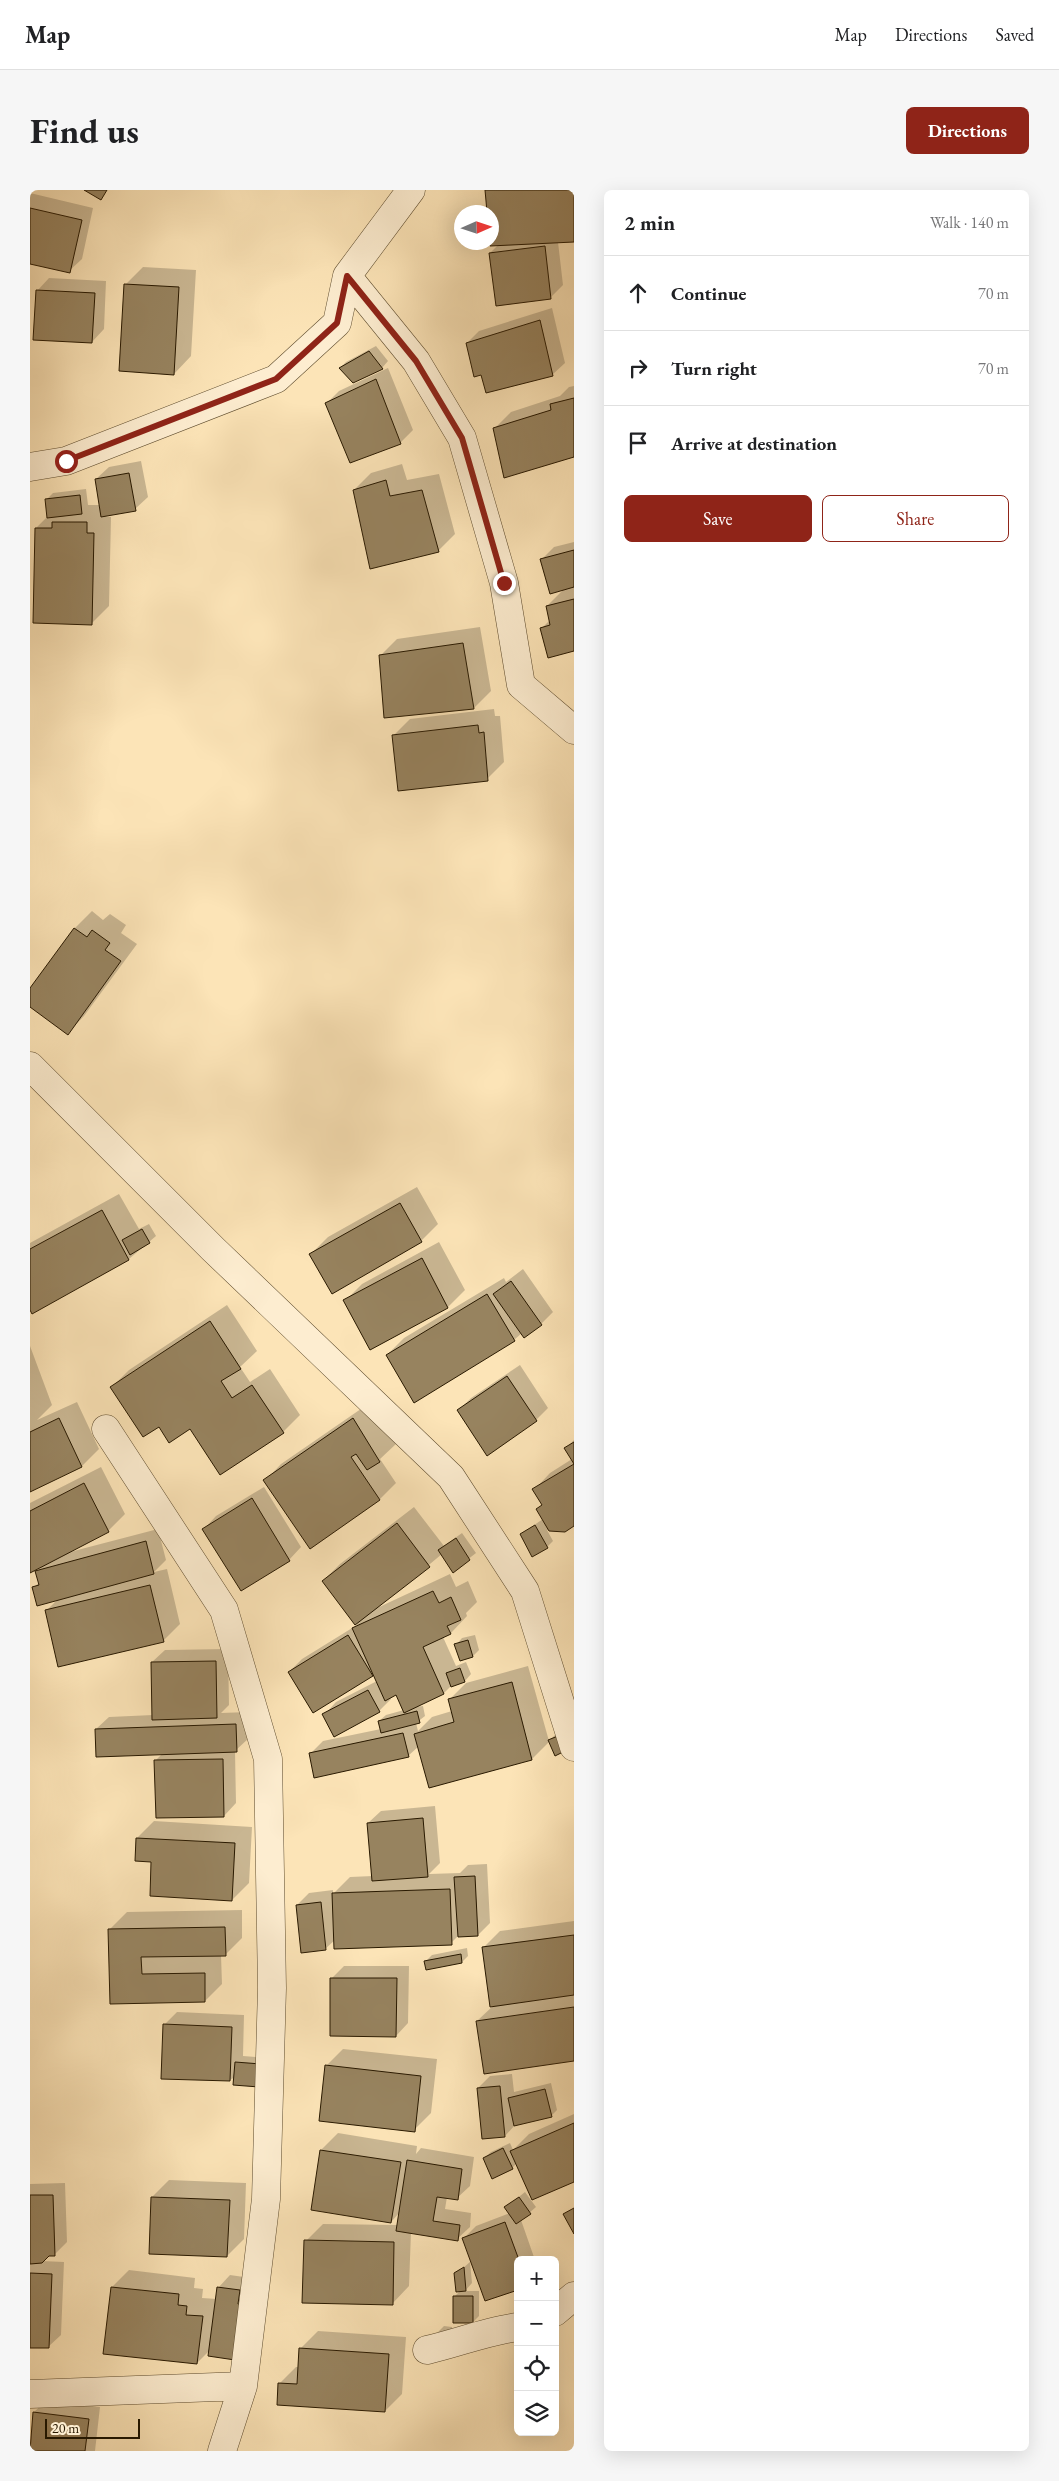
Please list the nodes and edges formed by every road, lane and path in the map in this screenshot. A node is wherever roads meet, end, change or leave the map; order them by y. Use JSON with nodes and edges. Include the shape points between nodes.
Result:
{"nodes":[{"id":1,"x":411,"y":190,"type":"edge"},
{"id":2,"x":347,"y":276,"type":"junction"},
{"id":3,"x":30,"y":467,"type":"edge"},
{"id":4,"x":574,"y":730,"type":"edge"},
{"id":5,"x":30,"y":1066,"type":"edge"},
{"id":6,"x":106,"y":1429,"type":"dead end"},
{"id":7,"x":574,"y":1747,"type":"edge"},
{"id":8,"x":574,"y":2296,"type":"edge"},
{"id":9,"x":559,"y":2309,"type":"edge"},
{"id":10,"x":514,"y":2328,"type":"edge"},
{"id":11,"x":427,"y":2350,"type":"dead end"},
{"id":12,"x":242,"y":2386,"type":"junction"},
{"id":13,"x":30,"y":2394,"type":"edge"},
{"id":14,"x":222,"y":2451,"type":"edge"}],
"edges":[{"from":1,"to":2,"type":"street"},
{"from":2,"to":3,"type":"street","via":[[337,323],[276,379],[66,461]]},
{"from":2,"to":4,"type":"street","via":[[416,361],[462,438],[504,583],[521,685]]},
{"from":5,"to":7,"type":"street","via":[[213,1249],[451,1477],[525,1591]]},
{"from":6,"to":12,"type":"street","via":[[224,1610],[268,1758],[272,1988],[266,2199]]},
{"from":8,"to":9,"type":"street"},
{"from":10,"to":11,"type":"street"},
{"from":12,"to":13,"type":"street"},
{"from":12,"to":14,"type":"street"}]}
